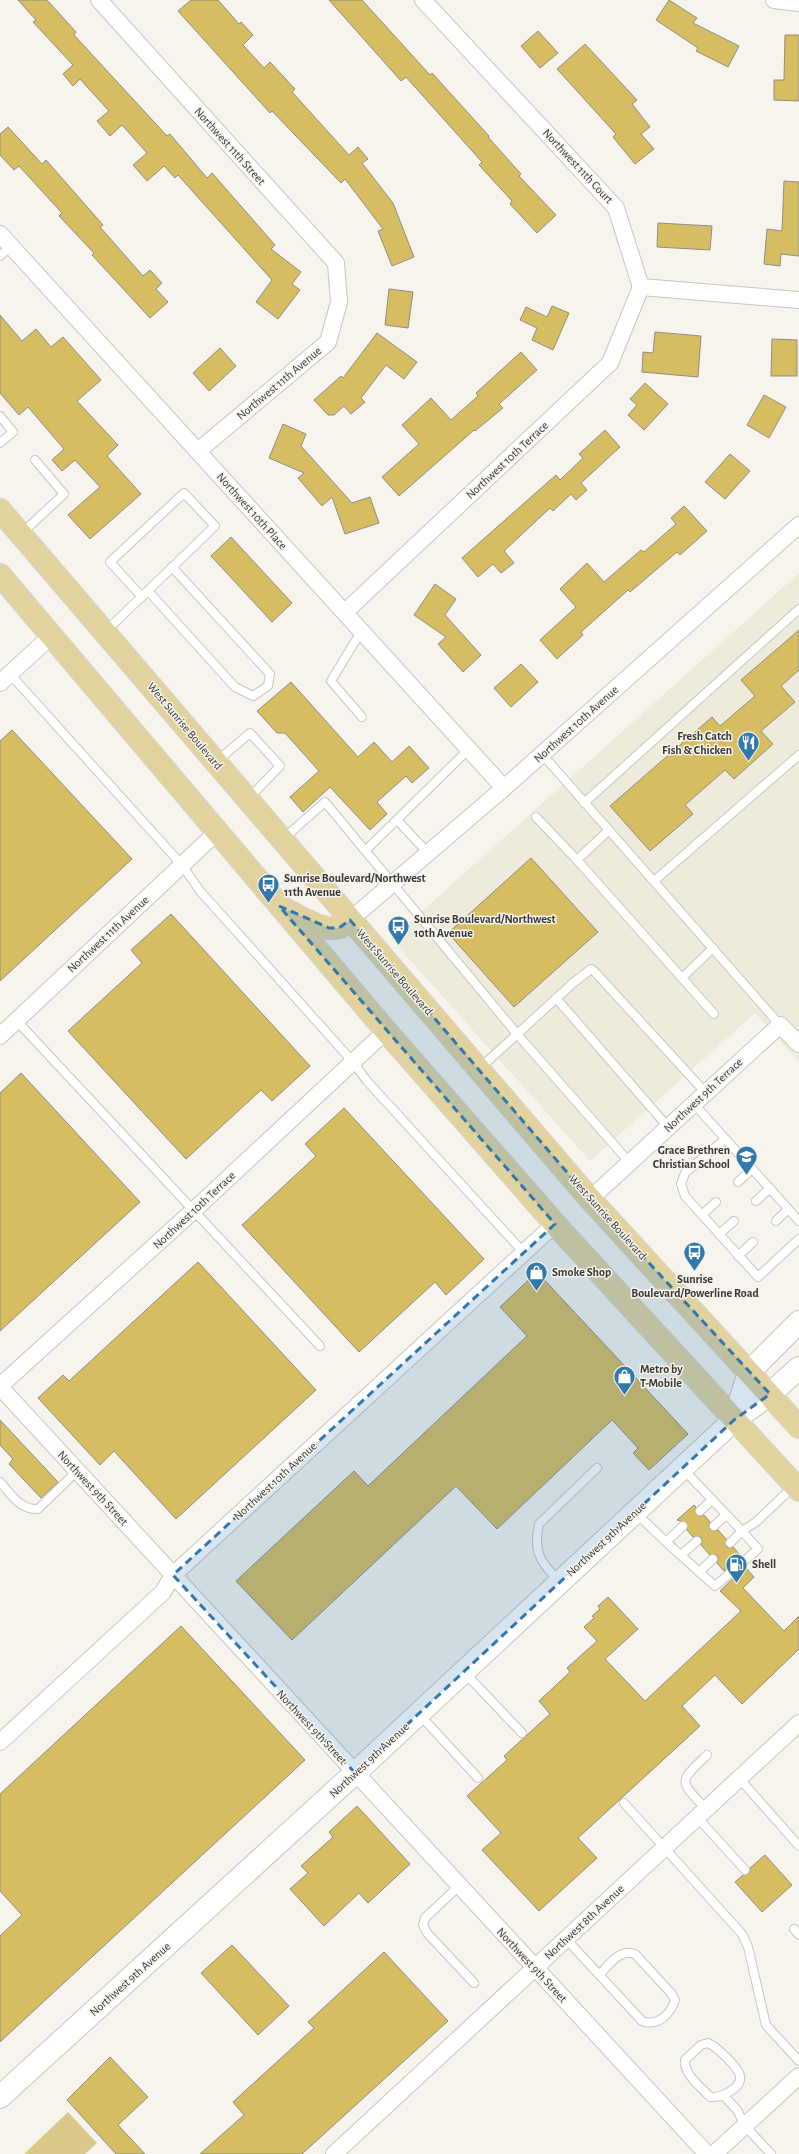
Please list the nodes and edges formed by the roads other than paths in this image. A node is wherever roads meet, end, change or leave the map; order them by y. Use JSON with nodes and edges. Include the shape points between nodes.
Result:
{"nodes":[{"id":1,"x":100,"y":0,"type":"edge"},
{"id":2,"x":423,"y":0,"type":"edge"},
{"id":3,"x":774,"y":0,"type":"edge"},
{"id":4,"x":799,"y":3,"type":"edge"},
{"id":5,"x":0,"y":234,"type":"edge"},
{"id":6,"x":5,"y":251,"type":"edge"},
{"id":7,"x":640,"y":287,"type":"junction"},
{"id":8,"x":799,"y":300,"type":"edge"},
{"id":9,"x":339,"y":302,"type":"joint"},
{"id":10,"x":0,"y":416,"type":"edge"},
{"id":11,"x":0,"y":443,"type":"edge"},
{"id":12,"x":198,"y":452,"type":"junction"},
{"id":13,"x":35,"y":460,"type":"dead end"},
{"id":14,"x":0,"y":510,"type":"edge"},
{"id":15,"x":799,"y":525,"type":"edge"},
{"id":16,"x":21,"y":535,"type":"junction"},
{"id":17,"x":172,"y":567,"type":"junction"},
{"id":18,"x":0,"y":575,"type":"edge"},
{"id":19,"x":145,"y":594,"type":"junction"},
{"id":20,"x":799,"y":609,"type":"edge"},
{"id":21,"x":345,"y":612,"type":"junction"},
{"id":22,"x":362,"y":630,"type":"junction"},
{"id":23,"x":104,"y":632,"type":"junction"},
{"id":24,"x":51,"y":636,"type":"junction"},
{"id":25,"x":5,"y":679,"type":"edge"},
{"id":26,"x":362,"y":717,"type":"dead end"},
{"id":27,"x":469,"y":749,"type":"junction"},
{"id":28,"x":542,"y":754,"type":"junction"},
{"id":29,"x":799,"y":755,"type":"edge"},
{"id":30,"x":216,"y":763,"type":"junction"},
{"id":31,"x":504,"y":788,"type":"junction"},
{"id":32,"x":247,"y":800,"type":"junction"},
{"id":33,"x":584,"y":802,"type":"junction"},
{"id":34,"x":536,"y":817,"type":"dead end"},
{"id":35,"x":397,"y":820,"type":"junction"},
{"id":36,"x":609,"y":830,"type":"junction"},
{"id":37,"x":217,"y":832,"type":"junction"},
{"id":38,"x":282,"y":840,"type":"junction"},
{"id":39,"x":366,"y":850,"type":"junction"},
{"id":40,"x":428,"y":853,"type":"junction"},
{"id":41,"x":577,"y":860,"type":"junction"},
{"id":42,"x":182,"y":865,"type":"junction"},
{"id":43,"x":654,"y":881,"type":"junction"},
{"id":44,"x":392,"y":885,"type":"junction"},
{"id":45,"x":279,"y":906,"type":"junction"},
{"id":46,"x":350,"y":920,"type":"junction"},
{"id":47,"x":713,"y":948,"type":"junction"},
{"id":48,"x":682,"y":978,"type":"junction"},
{"id":49,"x":556,"y":998,"type":"junction"},
{"id":50,"x":714,"y":1014,"type":"dead end"},
{"id":51,"x":16,"y":1020,"type":"junction"},
{"id":52,"x":780,"y":1025,"type":"junction"},
{"id":53,"x":386,"y":1031,"type":"junction"},
{"id":54,"x":517,"y":1034,"type":"junction"},
{"id":55,"x":0,"y":1036,"type":"edge"},
{"id":56,"x":799,"y":1044,"type":"edge"},
{"id":57,"x":353,"y":1062,"type":"junction"},
{"id":58,"x":479,"y":1069,"type":"junction"},
{"id":59,"x":706,"y":1093,"type":"junction"},
{"id":60,"x":694,"y":1104,"type":"junction"},
{"id":61,"x":668,"y":1127,"type":"junction"},
{"id":62,"x":725,"y":1139,"type":"junction"},
{"id":63,"x":630,"y":1163,"type":"junction"},
{"id":64,"x":752,"y":1169,"type":"junction"},
{"id":65,"x":738,"y":1182,"type":"dead end"},
{"id":66,"x":770,"y":1188,"type":"junction"},
{"id":67,"x":590,"y":1199,"type":"junction"},
{"id":68,"x":756,"y":1200,"type":"dead end"},
{"id":69,"x":716,"y":1202,"type":"dead end"},
{"id":70,"x":788,"y":1209,"type":"junction"},
{"id":71,"x":193,"y":1211,"type":"junction"},
{"id":72,"x":702,"y":1215,"type":"junction"},
{"id":73,"x":734,"y":1221,"type":"dead end"},
{"id":74,"x":776,"y":1221,"type":"dead end"},
{"id":75,"x":799,"y":1221,"type":"edge"},
{"id":76,"x":555,"y":1224,"type":"junction"},
{"id":77,"x":719,"y":1234,"type":"junction"},
{"id":78,"x":799,"y":1239,"type":"edge"},
{"id":79,"x":753,"y":1242,"type":"dead end"},
{"id":80,"x":524,"y":1253,"type":"junction"},
{"id":81,"x":738,"y":1256,"type":"junction"},
{"id":82,"x":799,"y":1322,"type":"edge"},
{"id":83,"x":320,"y":1346,"type":"dead end"},
{"id":84,"x":799,"y":1368,"type":"edge"},
{"id":85,"x":750,"y":1372,"type":"junction"},
{"id":86,"x":0,"y":1387,"type":"edge"},
{"id":87,"x":770,"y":1394,"type":"junction"},
{"id":88,"x":734,"y":1420,"type":"junction"},
{"id":89,"x":799,"y":1427,"type":"edge"},
{"id":90,"x":597,"y":1468,"type":"dead end"},
{"id":91,"x":682,"y":1468,"type":"junction"},
{"id":92,"x":77,"y":1471,"type":"junction"},
{"id":93,"x":0,"y":1482,"type":"edge"},
{"id":94,"x":797,"y":1487,"type":"edge"},
{"id":95,"x":712,"y":1500,"type":"junction"},
{"id":96,"x":700,"y":1511,"type":"dead end"},
{"id":97,"x":635,"y":1512,"type":"junction"},
{"id":98,"x":726,"y":1515,"type":"junction"},
{"id":99,"x":683,"y":1526,"type":"dead end"},
{"id":100,"x":714,"y":1526,"type":"dead end"},
{"id":101,"x":742,"y":1531,"type":"junction"},
{"id":102,"x":697,"y":1541,"type":"dead end"},
{"id":103,"x":666,"y":1542,"type":"junction"},
{"id":104,"x":730,"y":1543,"type":"dead end"},
{"id":105,"x":681,"y":1555,"type":"junction"},
{"id":106,"x":713,"y":1559,"type":"dead end"},
{"id":107,"x":699,"y":1572,"type":"junction"},
{"id":108,"x":173,"y":1576,"type":"junction"},
{"id":109,"x":560,"y":1582,"type":"junction"},
{"id":110,"x":464,"y":1672,"type":"junction"},
{"id":111,"x":419,"y":1714,"type":"junction"},
{"id":112,"x":799,"y":1723,"type":"edge"},
{"id":113,"x":522,"y":1733,"type":"dead end"},
{"id":114,"x":0,"y":1742,"type":"edge"},
{"id":115,"x":707,"y":1755,"type":"dead end"},
{"id":116,"x":355,"y":1773,"type":"junction"},
{"id":117,"x":478,"y":1778,"type":"dead end"},
{"id":118,"x":739,"y":1778,"type":"junction"},
{"id":119,"x":624,"y":1803,"type":"dead end"},
{"id":120,"x":701,"y":1813,"type":"junction"},
{"id":121,"x":799,"y":1846,"type":"edge"},
{"id":122,"x":664,"y":1848,"type":"junction"},
{"id":123,"x":745,"y":1870,"type":"dead end"},
{"id":124,"x":459,"y":1886,"type":"junction"},
{"id":125,"x":566,"y":1939,"type":"junction"},
{"id":126,"x":534,"y":1968,"type":"junction"},
{"id":127,"x":599,"y":1975,"type":"junction"},
{"id":128,"x":474,"y":1983,"type":"dead end"},
{"id":129,"x":799,"y":2061,"type":"edge"},
{"id":130,"x":797,"y":2083,"type":"edge"},
{"id":131,"x":724,"y":2096,"type":"junction"},
{"id":132,"x":0,"y":2097,"type":"edge"},
{"id":133,"x":745,"y":2126,"type":"junction"},
{"id":134,"x":334,"y":2154,"type":"edge"},
{"id":135,"x":707,"y":2154,"type":"edge"},
{"id":136,"x":714,"y":2154,"type":"edge"},
{"id":137,"x":771,"y":2154,"type":"edge"}],
"edges":[{"from":1,"to":9,"type":"street","name":"Northwest 11th Street","via":[[336,263]]},
{"from":2,"to":7,"type":"street","name":"Northwest 11th Court","via":[[616,208]]},
{"from":3,"to":4,"type":"street"},
{"from":5,"to":6,"type":"street","name":"Northwest 10th Place"},
{"from":6,"to":12,"type":"street","name":"Northwest 10th Place"},
{"from":7,"to":8,"type":"street"},
{"from":7,"to":21,"type":"street","name":"Northwest 10th Terrace","via":[[610,363]]},
{"from":9,"to":12,"type":"street","name":"Northwest 11th Avenue","via":[[328,342]]},
{"from":10,"to":11,"type":"lane","via":[[13,432]]},
{"from":12,"to":21,"type":"street","name":"Northwest 10th Place"},
{"from":13,"to":16,"type":"lane","via":[[64,494]]},
{"from":14,"to":16,"type":"main road","name":"West Sunrise Boulevard"},
{"from":15,"to":28,"type":"street","name":"Northwest 10th Avenue"},
{"from":16,"to":23,"type":"main road","name":"West Sunrise Boulevard"},
{"from":17,"to":19,"type":"lane"},
{"from":17,"to":19,"type":"lane","via":[[215,526],[184,493],[110,562]]},
{"from":17,"to":19,"type":"lane","via":[[270,674],[268,686],[253,696],[235,687]]},
{"from":18,"to":24,"type":"main road"},
{"from":19,"to":23,"type":"lane"},
{"from":20,"to":33,"type":"lane"},
{"from":21,"to":22,"type":"street","name":"Northwest 10th Place"},
{"from":22,"to":26,"type":"lane","via":[[331,681]]},
{"from":22,"to":27,"type":"street","name":"Northwest 10th Place"},
{"from":23,"to":30,"type":"main road","name":"West Sunrise Boulevard"},
{"from":24,"to":25,"type":"street"},
{"from":24,"to":37,"type":"main road"},
{"from":25,"to":42,"type":"lane"},
{"from":27,"to":31,"type":"street","name":"Northwest 10th Place"},
{"from":27,"to":35,"type":"lane"},
{"from":28,"to":31,"type":"street","name":"Northwest 10th Avenue"},
{"from":28,"to":33,"type":"lane"},
{"from":29,"to":43,"type":"lane"},
{"from":30,"to":32,"type":"main road","name":"West Sunrise Boulevard"},
{"from":30,"to":32,"type":"lane","via":[[250,733],[280,766]]},
{"from":31,"to":40,"type":"street","name":"Northwest 10th Avenue"},
{"from":32,"to":38,"type":"main road","name":"West Sunrise Boulevard"},
{"from":33,"to":36,"type":"lane"},
{"from":34,"to":41,"type":"lane"},
{"from":35,"to":39,"type":"lane"},
{"from":35,"to":40,"type":"lane"},
{"from":36,"to":41,"type":"lane"},
{"from":36,"to":43,"type":"lane"},
{"from":37,"to":42,"type":"street","name":"Northwest 11th Avenue"},
{"from":37,"to":45,"type":"main road"},
{"from":38,"to":39,"type":"lane","via":[[324,802]]},
{"from":38,"to":46,"type":"main road","name":"West Sunrise Boulevard"},
{"from":39,"to":44,"type":"lane"},
{"from":40,"to":44,"type":"street","name":"Northwest 10th Avenue"},
{"from":41,"to":48,"type":"lane"},
{"from":42,"to":51,"type":"street","name":"Northwest 11th Avenue"},
{"from":42,"to":57,"type":"lane","via":[[200,891]]},
{"from":43,"to":47,"type":"lane"},
{"from":44,"to":46,"type":"street","name":"Northwest 10th Avenue"},
{"from":44,"to":54,"type":"lane"},
{"from":45,"to":46,"type":"main road","via":[[329,928],[340,928]]},
{"from":45,"to":53,"type":"main road"},
{"from":46,"to":58,"type":"main road","name":"West Sunrise Boulevard"},
{"from":47,"to":48,"type":"lane"},
{"from":47,"to":52,"type":"lane"},
{"from":48,"to":50,"type":"lane"},
{"from":49,"to":54,"type":"lane"},
{"from":49,"to":59,"type":"lane","via":[[588,970],[594,971]]},
{"from":49,"to":61,"type":"lane"},
{"from":51,"to":55,"type":"street","name":"Northwest 11th Avenue"},
{"from":51,"to":71,"type":"lane"},
{"from":52,"to":56,"type":"street"},
{"from":52,"to":59,"type":"street","name":"Northwest 9th Terrace"},
{"from":53,"to":57,"type":"street","name":"Northwest 10th Terrace"},
{"from":53,"to":76,"type":"main road"},
{"from":54,"to":58,"type":"lane"},
{"from":54,"to":63,"type":"lane"},
{"from":57,"to":71,"type":"street","name":"Northwest 10th Terrace"},
{"from":57,"to":80,"type":"lane","via":[[367,1081]]},
{"from":58,"to":67,"type":"main road","name":"West Sunrise Boulevard"},
{"from":59,"to":60,"type":"street","name":"Northwest 9th Terrace"},
{"from":60,"to":61,"type":"street","name":"Northwest 9th Terrace"},
{"from":60,"to":62,"type":"lane"},
{"from":61,"to":63,"type":"street","name":"Northwest 9th Terrace"},
{"from":62,"to":64,"type":"lane"},
{"from":62,"to":72,"type":"lane","via":[[685,1173],[681,1184],[685,1196]]},
{"from":63,"to":67,"type":"street","name":"Northwest 9th Terrace"},
{"from":64,"to":65,"type":"lane"},
{"from":64,"to":66,"type":"lane"},
{"from":66,"to":68,"type":"lane"},
{"from":66,"to":70,"type":"lane"},
{"from":67,"to":85,"type":"main road","name":"West Sunrise Boulevard"},
{"from":69,"to":72,"type":"lane"},
{"from":70,"to":74,"type":"lane"},
{"from":70,"to":75,"type":"lane"},
{"from":71,"to":83,"type":"lane"},
{"from":71,"to":86,"type":"street","name":"Northwest 10th Terrace"},
{"from":72,"to":77,"type":"lane"},
{"from":73,"to":77,"type":"lane"},
{"from":76,"to":80,"type":"street","name":"Northwest 10th Avenue"},
{"from":76,"to":88,"type":"main road"},
{"from":77,"to":81,"type":"lane"},
{"from":78,"to":81,"type":"lane","via":[[758,1277]]},
{"from":79,"to":81,"type":"lane"},
{"from":80,"to":108,"type":"street","name":"Northwest 10th Avenue"},
{"from":82,"to":85,"type":"main road","name":"Northwest 9th Avenue"},
{"from":84,"to":87,"type":"main road","name":"Northwest 9th Avenue"},
{"from":85,"to":87,"type":"main road","name":"West Sunrise Boulevard"},
{"from":85,"to":88,"type":"main road","name":"Northwest 9th Avenue"},
{"from":86,"to":92,"type":"street","name":"Northwest 9th Street"},
{"from":87,"to":88,"type":"main road","name":"Northwest 9th Avenue"},
{"from":87,"to":89,"type":"main road","name":"West Sunrise Boulevard"},
{"from":88,"to":91,"type":"main road","name":"Northwest 9th Avenue"},
{"from":88,"to":94,"type":"main road"},
{"from":90,"to":109,"type":"lane","via":[[539,1524],[538,1554],[543,1564]]},
{"from":91,"to":95,"type":"lane"},
{"from":91,"to":97,"type":"main road","name":"Northwest 9th Avenue"},
{"from":92,"to":93,"type":"lane","via":[[38,1509],[30,1510],[23,1507]]},
{"from":92,"to":108,"type":"street","name":"Northwest 9th Street"},
{"from":94,"to":101,"type":"lane"},
{"from":95,"to":96,"type":"lane"},
{"from":95,"to":98,"type":"lane"},
{"from":97,"to":103,"type":"lane"},
{"from":97,"to":109,"type":"main road","name":"Northwest 9th Avenue"},
{"from":98,"to":100,"type":"lane"},
{"from":98,"to":101,"type":"lane"},
{"from":99,"to":103,"type":"lane"},
{"from":101,"to":104,"type":"lane"},
{"from":101,"to":107,"type":"lane","via":[[758,1549],[715,1586]]},
{"from":102,"to":105,"type":"lane"},
{"from":103,"to":105,"type":"lane"},
{"from":105,"to":107,"type":"lane"},
{"from":106,"to":107,"type":"lane"},
{"from":108,"to":114,"type":"street","name":"Northwest 10th Avenue","via":[[163,1592]]},
{"from":108,"to":116,"type":"street","name":"Northwest 9th Street"},
{"from":109,"to":110,"type":"main road","name":"Northwest 9th Avenue"},
{"from":110,"to":111,"type":"main road","name":"Northwest 9th Avenue"},
{"from":110,"to":113,"type":"lane"},
{"from":111,"to":116,"type":"main road","name":"Northwest 9th Avenue"},
{"from":111,"to":117,"type":"lane"},
{"from":112,"to":118,"type":"street","name":"Northwest 8th Avenue"},
{"from":115,"to":120,"type":"lane","via":[[684,1780]]},
{"from":116,"to":124,"type":"street","name":"Northwest 9th Street"},
{"from":116,"to":132,"type":"main road","name":"Northwest 9th Avenue"},
{"from":118,"to":120,"type":"street","name":"Northwest 8th Avenue"},
{"from":118,"to":121,"type":"lane"},
{"from":119,"to":122,"type":"lane"},
{"from":120,"to":122,"type":"street","name":"Northwest 8th Avenue"},
{"from":120,"to":123,"type":"lane"},
{"from":122,"to":125,"type":"street","name":"Northwest 8th Avenue"},
{"from":122,"to":129,"type":"lane","via":[[742,1934],[748,1947],[766,2025]]},
{"from":124,"to":126,"type":"street","name":"Northwest 9th Street"},
{"from":124,"to":128,"type":"lane","via":[[425,1918],[423,1925],[427,1933]]},
{"from":125,"to":126,"type":"street","name":"Northwest 8th Avenue"},
{"from":125,"to":127,"type":"lane"},
{"from":126,"to":134,"type":"street","name":"Northwest 8th Avenue"},
{"from":126,"to":135,"type":"street","name":"Northwest 9th Street"},
{"from":127,"to":127,"type":"lane","via":[[623,1953],[635,1954],[671,1993],[675,2000],[673,2008],[655,2023],[642,2021]]},
{"from":130,"to":133,"type":"street"},
{"from":131,"to":131,"type":"lane","via":[[710,2097],[686,2071],[685,2060],[701,2045],[708,2043],[715,2046],[738,2071],[739,2082]]},
{"from":131,"to":133,"type":"lane","via":[[737,2110]]},
{"from":133,"to":136,"type":"street"},
{"from":133,"to":137,"type":"lane"}]}
